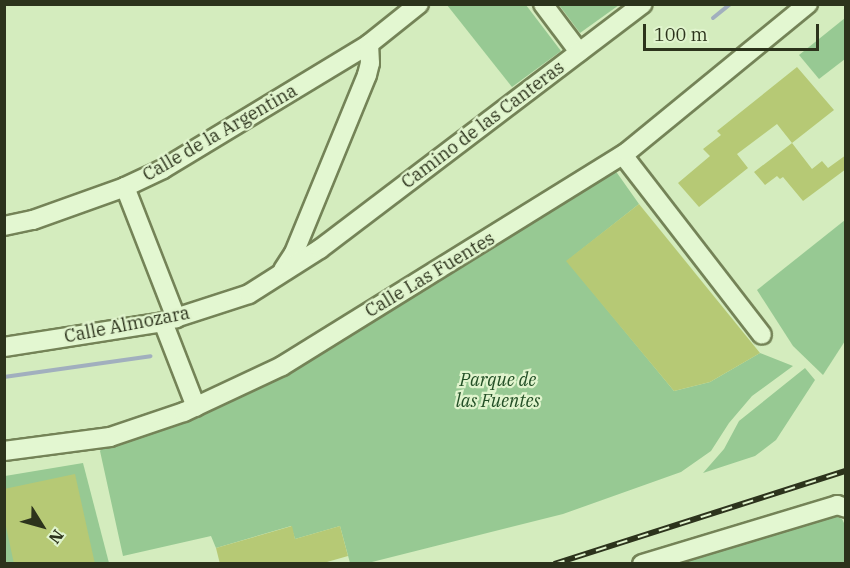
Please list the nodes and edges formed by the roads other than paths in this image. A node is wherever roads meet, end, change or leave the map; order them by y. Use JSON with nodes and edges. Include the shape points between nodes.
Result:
{"nodes":[{"id":1,"x":419,"y":4,"type":"edge"},
{"id":2,"x":543,"y":4,"type":"edge"},
{"id":3,"x":643,"y":4,"type":"edge"},
{"id":4,"x":808,"y":4,"type":"edge"},
{"id":5,"x":369,"y":44,"type":"junction"},
{"id":6,"x":579,"y":52,"type":"junction"},
{"id":7,"x":623,"y":155,"type":"junction"},
{"id":8,"x":125,"y":187,"type":"junction"},
{"id":9,"x":4,"y":226,"type":"edge"},
{"id":10,"x":301,"y":236,"type":"junction"},
{"id":11,"x":318,"y":250,"type":"junction"},
{"id":12,"x":279,"y":276,"type":"junction"},
{"id":13,"x":170,"y":320,"type":"junction"},
{"id":14,"x":762,"y":335,"type":"dead end"},
{"id":15,"x":4,"y":347,"type":"edge"},
{"id":16,"x":196,"y":407,"type":"junction"},
{"id":17,"x":4,"y":452,"type":"edge"},
{"id":18,"x":846,"y":508,"type":"edge"},
{"id":19,"x":642,"y":564,"type":"edge"}],
"edges":[{"from":1,"to":5,"type":"street","name":"Calle de la Argentina"},
{"from":2,"to":6,"type":"street"},
{"from":3,"to":6,"type":"street","name":"Camino de las Canteras"},
{"from":4,"to":7,"type":"street","name":"Calle Las Fuentes"},
{"from":5,"to":8,"type":"street","name":"Calle de la Argentina","via":[[164,169]]},
{"from":5,"to":10,"type":"street","via":[[367,75]]},
{"from":6,"to":11,"type":"street","name":"Camino de las Canteras"},
{"from":7,"to":14,"type":"street"},
{"from":7,"to":16,"type":"street","name":"Calle Las Fuentes","via":[[282,366]]},
{"from":8,"to":9,"type":"street","name":"Calle de la Argentina","via":[[33,220]]},
{"from":8,"to":13,"type":"street"},
{"from":10,"to":11,"type":"street","via":[[313,241]]},
{"from":10,"to":12,"type":"street"},
{"from":11,"to":12,"type":"street","name":"Camino de las Canteras"},
{"from":12,"to":13,"type":"street","name":"Calle Almozara","via":[[232,302]]},
{"from":13,"to":15,"type":"street","name":"Calle Almozara"},
{"from":13,"to":16,"type":"street"},
{"from":16,"to":17,"type":"street","name":"Calle Las Fuentes","via":[[110,437]]},
{"from":18,"to":19,"type":"street","via":[[837,505]]}]}
